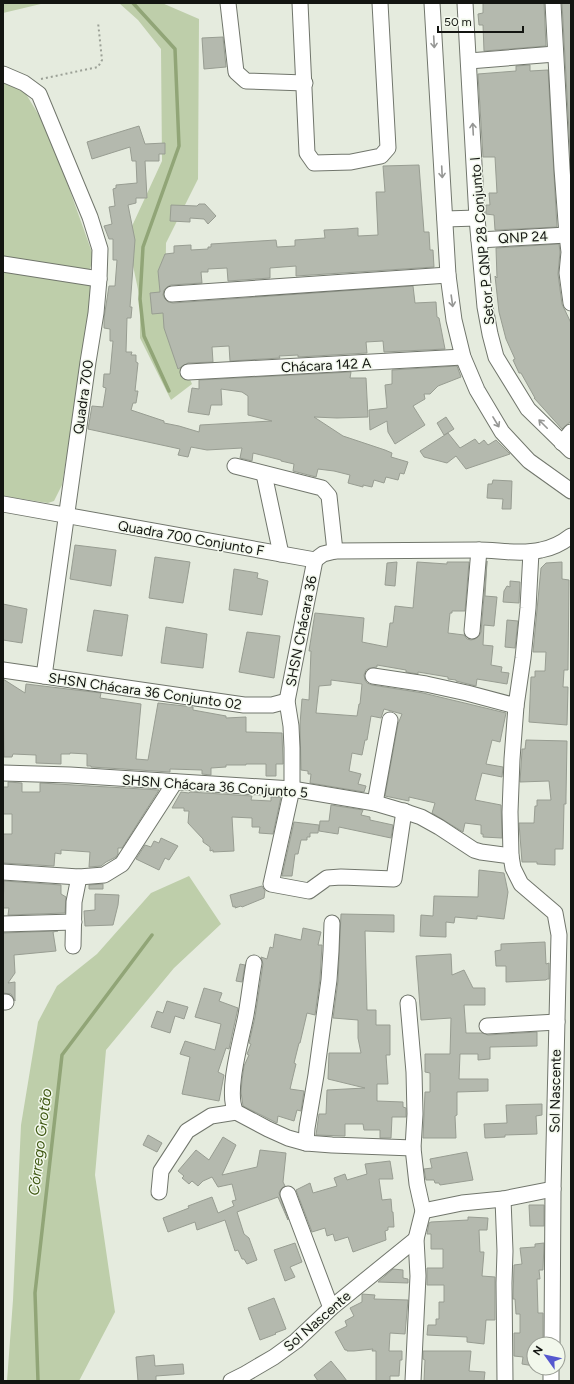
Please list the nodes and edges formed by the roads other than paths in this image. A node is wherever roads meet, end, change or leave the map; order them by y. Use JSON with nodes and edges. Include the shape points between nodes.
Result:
{"nodes":[{"id":1,"x":228,"y":3,"type":"edge"},
{"id":2,"x":300,"y":3,"type":"edge"},
{"id":3,"x":380,"y":3,"type":"edge"},
{"id":4,"x":432,"y":3,"type":"edge"},
{"id":5,"x":465,"y":3,"type":"edge"},
{"id":6,"x":552,"y":3,"type":"edge"},
{"id":7,"x":555,"y":54,"type":"junction"},
{"id":8,"x":469,"y":61,"type":"junction"},
{"id":9,"x":3,"y":74,"type":"edge"},
{"id":10,"x":305,"y":83,"type":"junction"},
{"id":11,"x":564,"y":84,"type":"edge"},
{"id":12,"x":477,"y":218,"type":"junction"},
{"id":13,"x":445,"y":219,"type":"junction"},
{"id":14,"x":566,"y":235,"type":"junction"},
{"id":15,"x":479,"y":240,"type":"junction"},
{"id":16,"x":570,"y":252,"type":"edge"},
{"id":17,"x":3,"y":264,"type":"edge"},
{"id":18,"x":448,"y":275,"type":"junction"},
{"id":19,"x":99,"y":278,"type":"junction"},
{"id":20,"x":172,"y":294,"type":"dead end"},
{"id":21,"x":571,"y":303,"type":"edge"},
{"id":22,"x":463,"y":358,"type":"junction"},
{"id":23,"x":188,"y":372,"type":"dead end"},
{"id":24,"x":568,"y":442,"type":"edge"},
{"id":25,"x":235,"y":466,"type":"dead end"},
{"id":26,"x":264,"y":474,"type":"junction"},
{"id":27,"x":569,"y":491,"type":"edge"},
{"id":28,"x":3,"y":504,"type":"edge"},
{"id":29,"x":66,"y":515,"type":"junction"},
{"id":30,"x":568,"y":539,"type":"edge"},
{"id":31,"x":479,"y":550,"type":"junction"},
{"id":32,"x":335,"y":551,"type":"junction"},
{"id":33,"x":531,"y":552,"type":"junction"},
{"id":34,"x":281,"y":554,"type":"junction"},
{"id":35,"x":315,"y":560,"type":"junction"},
{"id":36,"x":472,"y":631,"type":"dead end"},
{"id":37,"x":3,"y":670,"type":"edge"},
{"id":38,"x":44,"y":676,"type":"junction"},
{"id":39,"x":373,"y":676,"type":"dead end"},
{"id":40,"x":287,"y":701,"type":"junction"},
{"id":41,"x":516,"y":706,"type":"junction"},
{"id":42,"x":390,"y":720,"type":"dead end"},
{"id":43,"x":3,"y":773,"type":"edge"},
{"id":44,"x":175,"y":782,"type":"junction"},
{"id":45,"x":292,"y":789,"type":"junction"},
{"id":46,"x":375,"y":803,"type":"junction"},
{"id":47,"x":404,"y":811,"type":"junction"},
{"id":48,"x":511,"y":856,"type":"junction"},
{"id":49,"x":3,"y":872,"type":"edge"},
{"id":50,"x":79,"y":878,"type":"junction"},
{"id":51,"x":74,"y":922,"type":"junction"},
{"id":52,"x":332,"y":923,"type":"dead end"},
{"id":53,"x":3,"y":924,"type":"edge"},
{"id":54,"x":73,"y":946,"type":"dead end"},
{"id":55,"x":254,"y":963,"type":"dead end"},
{"id":56,"x":408,"y":1003,"type":"dead end"},
{"id":57,"x":557,"y":1022,"type":"junction"},
{"id":58,"x":487,"y":1026,"type":"dead end"},
{"id":59,"x":236,"y":1112,"type":"junction"},
{"id":60,"x":306,"y":1143,"type":"junction"},
{"id":61,"x":413,"y":1148,"type":"junction"},
{"id":62,"x":553,"y":1189,"type":"junction"},
{"id":63,"x":159,"y":1192,"type":"dead end"},
{"id":64,"x":288,"y":1194,"type":"dead end"},
{"id":65,"x":503,"y":1198,"type":"junction"},
{"id":66,"x":423,"y":1211,"type":"junction"},
{"id":67,"x":416,"y":1238,"type":"junction"},
{"id":68,"x":331,"y":1308,"type":"junction"},
{"id":69,"x":552,"y":1336,"type":"edge"},
{"id":70,"x":231,"y":1381,"type":"edge"},
{"id":71,"x":413,"y":1381,"type":"edge"},
{"id":72,"x":505,"y":1381,"type":"edge"}],
"edges":[{"from":1,"to":10,"type":"street","via":[[236,72],[246,81]]},
{"from":2,"to":10,"type":"street"},
{"from":3,"to":10,"type":"street","via":[[388,148],[381,156],[350,162],[314,163],[307,153]]},
{"from":4,"to":13,"type":"street","one_way":true},
{"from":5,"to":8,"type":"street","name":"Setor P QNP 28 Conjunto I"},
{"from":6,"to":7,"type":"street","name":"QNP 24"},
{"from":7,"to":8,"type":"street"},
{"from":7,"to":11,"type":"street","name":"QNP 24"},
{"from":12,"to":8,"type":"street","name":"Setor P QNP 28 Conjunto I","one_way":true},
{"from":9,"to":19,"type":"street","name":"Quadra 700","via":[[24,83],[39,94],[90,217],[100,249]]},
{"from":11,"to":14,"type":"street","name":"QNP 24"},
{"from":12,"to":13,"type":"street"},
{"from":12,"to":15,"type":"street","name":"Setor P QNP 28 Conjunto I"},
{"from":13,"to":18,"type":"street"},
{"from":14,"to":15,"type":"street","name":"QNP 24"},
{"from":14,"to":16,"type":"street","name":"QNP 24"},
{"from":24,"to":15,"type":"street","name":"Setor P QNP 28 Conjunto I","one_way":true,"via":[[528,409],[496,357],[485,307]]},
{"from":16,"to":21,"type":"street","name":"QNP 24","via":[[567,272]]},
{"from":17,"to":19,"type":"street"},
{"from":18,"to":20,"type":"street"},
{"from":18,"to":22,"type":"street","one_way":true,"via":[[454,320]]},
{"from":19,"to":29,"type":"street","name":"Quadra 700"},
{"from":22,"to":23,"type":"street","name":"Chácara 142 A"},
{"from":22,"to":27,"type":"street","one_way":true,"via":[[477,390],[502,432],[529,461]]},
{"from":25,"to":26,"type":"street"},
{"from":26,"to":32,"type":"street","via":[[322,488],[329,496]]},
{"from":26,"to":34,"type":"street"},
{"from":28,"to":29,"type":"street","name":"Quadra 700 Conjunto F"},
{"from":29,"to":34,"type":"street","name":"Quadra 700 Conjunto F"},
{"from":29,"to":38,"type":"street","name":"Quadra 700"},
{"from":30,"to":33,"type":"street"},
{"from":31,"to":32,"type":"street"},
{"from":31,"to":33,"type":"street"},
{"from":31,"to":36,"type":"street"},
{"from":32,"to":35,"type":"street","via":[[323,554]]},
{"from":33,"to":41,"type":"street","name":"Sol Nascente","via":[[524,651]]},
{"from":34,"to":35,"type":"street","name":"Quadra 700 Conjunto F"},
{"from":35,"to":40,"type":"street","name":"SHSN Chácara 36"},
{"from":37,"to":38,"type":"street","name":"SHSN Chácara 36 Conjunto 02"},
{"from":38,"to":40,"type":"street","name":"SHSN Chácara 36 Conjunto 02","via":[[244,705],[272,705]]},
{"from":39,"to":41,"type":"street","via":[[468,693]]},
{"from":40,"to":45,"type":"street","via":[[291,726]]},
{"from":41,"to":48,"type":"street","name":"Sol Nascente","via":[[510,812]]},
{"from":42,"to":46,"type":"street"},
{"from":43,"to":44,"type":"street","name":"SHSN Chácara 36 Conjunto 5"},
{"from":44,"to":45,"type":"street","name":"SHSN Chácara 36 Conjunto 5"},
{"from":44,"to":50,"type":"street","via":[[122,864],[104,875]]},
{"from":45,"to":46,"type":"street","name":"SHSN Chácara 36 Conjunto 5"},
{"from":45,"to":47,"type":"street","via":[[271,884],[309,891],[326,878],[394,879]]},
{"from":46,"to":47,"type":"street","name":"SHSN Chácara 36 Conjunto 5"},
{"from":47,"to":48,"type":"street","name":"SHSN Chácara 36 Conjunto 5","via":[[421,817],[474,850]]},
{"from":48,"to":57,"type":"street","name":"Sol Nascente","via":[[513,868],[521,884],[555,913],[559,935]]},
{"from":49,"to":50,"type":"street"},
{"from":50,"to":51,"type":"street","via":[[74,902]]},
{"from":51,"to":53,"type":"street"},
{"from":51,"to":54,"type":"street"},
{"from":52,"to":60,"type":"street","via":[[332,951]]},
{"from":55,"to":59,"type":"street","via":[[235,1071],[232,1098]]},
{"from":56,"to":61,"type":"street","via":[[414,1072]]},
{"from":57,"to":58,"type":"street"},
{"from":57,"to":62,"type":"street","name":"Sol Nascente"},
{"from":59,"to":60,"type":"street","via":[[288,1138]]},
{"from":59,"to":63,"type":"street","via":[[211,1116],[187,1131],[161,1171]]},
{"from":60,"to":61,"type":"street"},
{"from":61,"to":66,"type":"street"},
{"from":62,"to":65,"type":"street"},
{"from":62,"to":69,"type":"street","name":"Sol Nascente"},
{"from":64,"to":68,"type":"street"},
{"from":65,"to":66,"type":"street"},
{"from":65,"to":72,"type":"street"},
{"from":66,"to":67,"type":"street"},
{"from":67,"to":68,"type":"street","name":"Sol Nascente"},
{"from":67,"to":71,"type":"street","via":[[418,1276]]},
{"from":68,"to":70,"type":"street","name":"Sol Nascente","via":[[296,1341],[274,1357]]}]}
